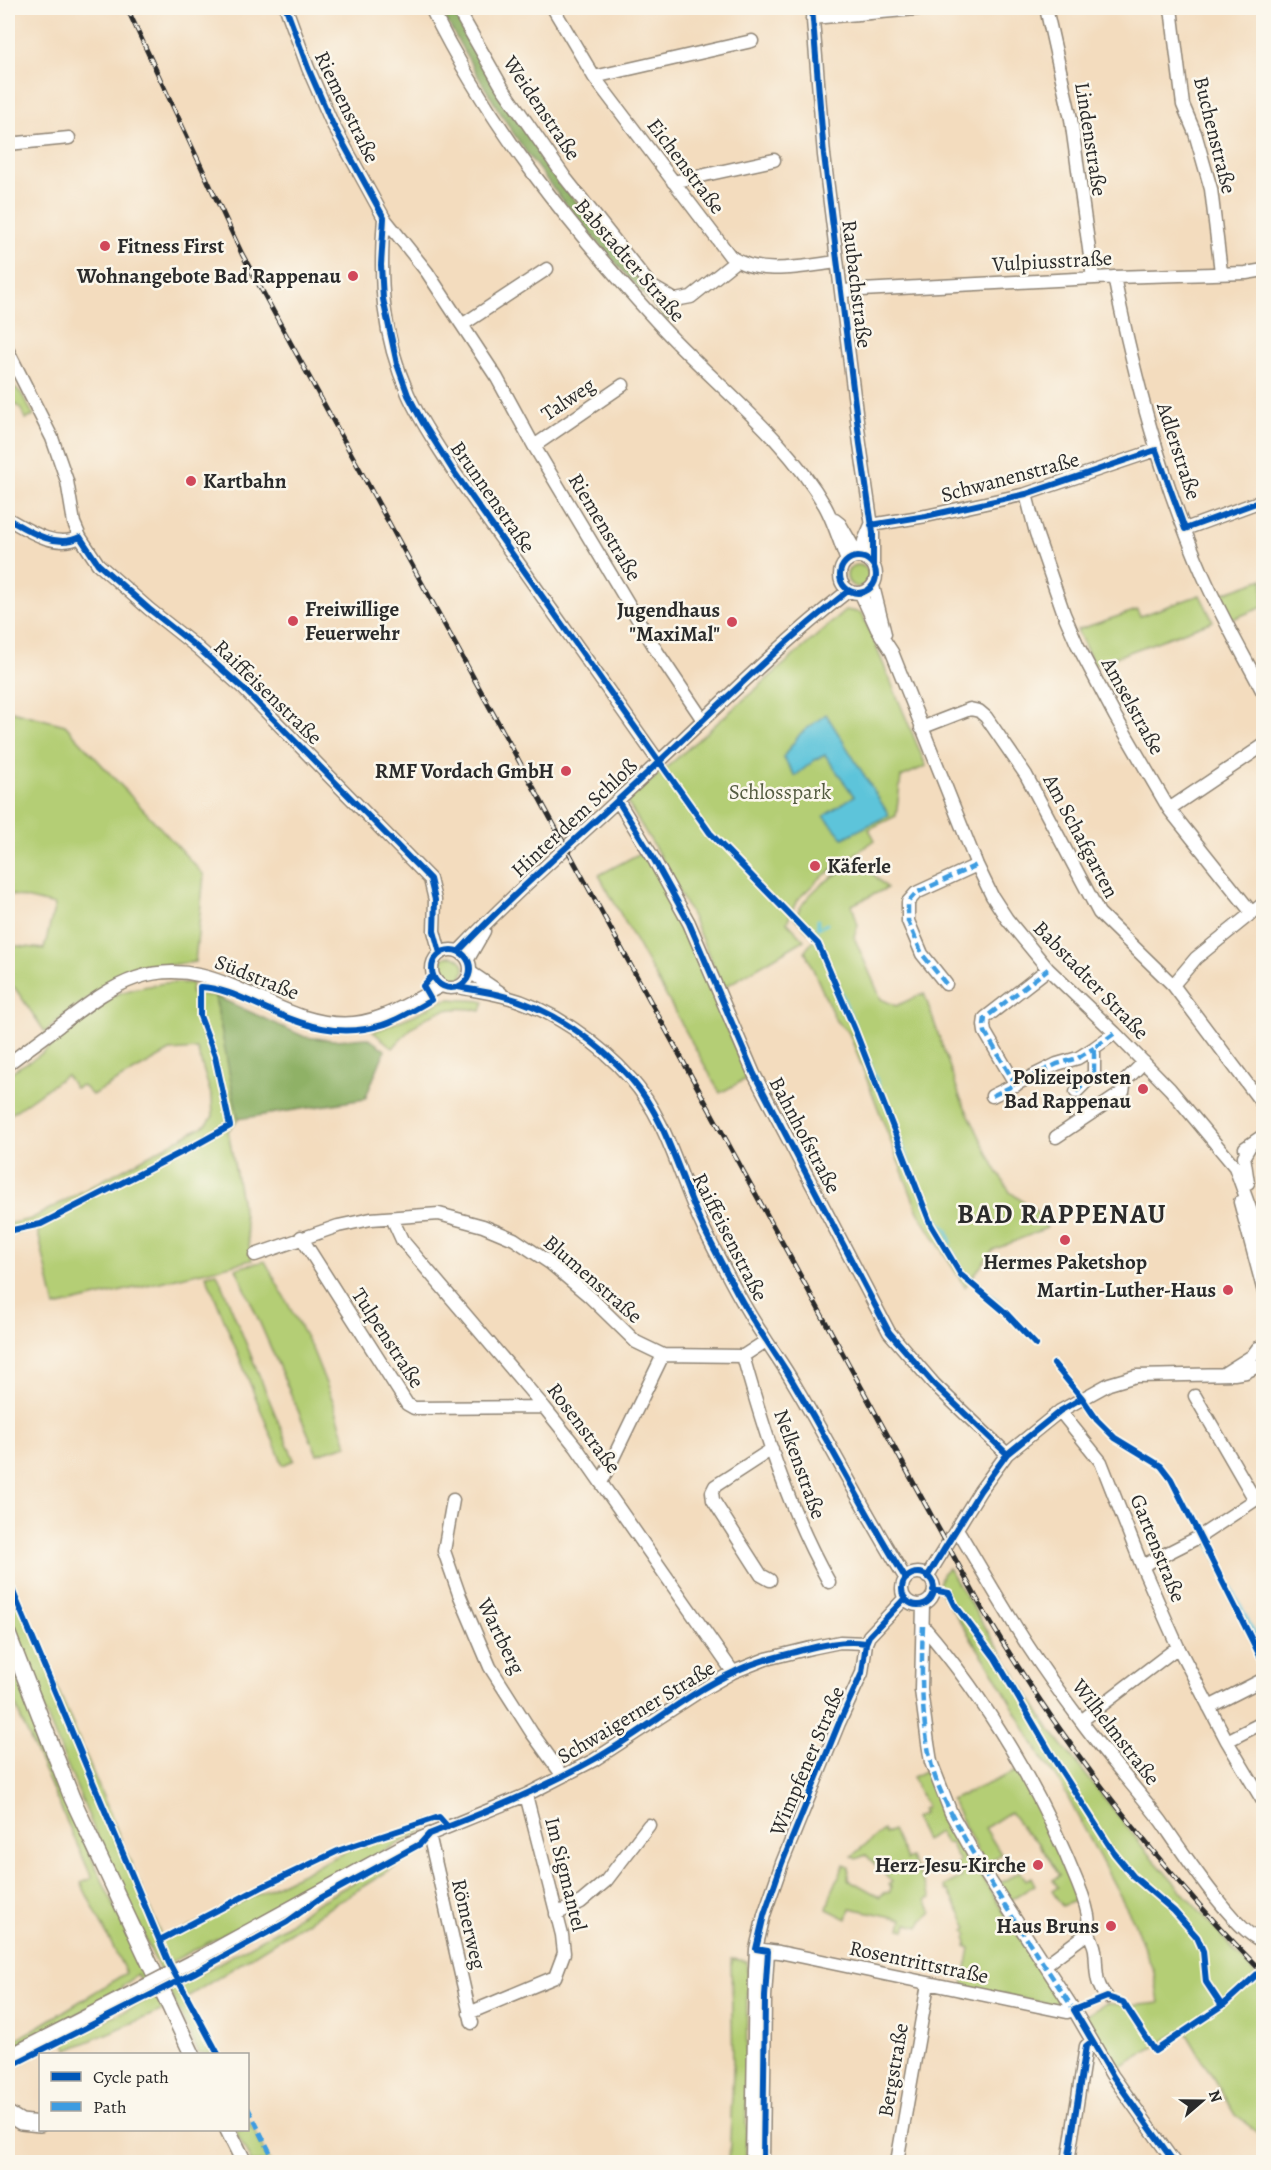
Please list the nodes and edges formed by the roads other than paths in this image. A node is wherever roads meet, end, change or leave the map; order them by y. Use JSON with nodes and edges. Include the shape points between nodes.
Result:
{"nodes":[{"id":1,"x":286,"y":8,"type":"edge"},
{"id":2,"x":431,"y":8,"type":"edge"},
{"id":3,"x":457,"y":8,"type":"edge"},
{"id":4,"x":552,"y":8,"type":"edge"},
{"id":5,"x":928,"y":8,"type":"edge"},
{"id":6,"x":1046,"y":8,"type":"edge"},
{"id":7,"x":1171,"y":8,"type":"edge"},
{"id":8,"x":812,"y":13,"type":"edge"},
{"id":9,"x":752,"y":41,"type":"dead end"},
{"id":10,"x":594,"y":77,"type":"junction"},
{"id":11,"x":69,"y":138,"type":"dead end"},
{"id":12,"x":8,"y":144,"type":"edge"},
{"id":13,"x":774,"y":160,"type":"dead end"},
{"id":14,"x":673,"y":182,"type":"junction"},
{"id":15,"x":384,"y":218,"type":"junction"},
{"id":16,"x":736,"y":261,"type":"junction"},
{"id":17,"x":837,"y":262,"type":"junction"},
{"id":18,"x":547,"y":269,"type":"dead end"},
{"id":19,"x":1263,"y":270,"type":"edge"},
{"id":20,"x":1221,"y":272,"type":"junction"},
{"id":21,"x":1114,"y":277,"type":"junction"},
{"id":22,"x":1093,"y":278,"type":"junction"},
{"id":23,"x":842,"y":291,"type":"junction"},
{"id":24,"x":462,"y":325,"type":"junction"},
{"id":25,"x":8,"y":351,"type":"edge"},
{"id":26,"x":623,"y":385,"type":"dead end"},
{"id":27,"x":534,"y":446,"type":"junction"},
{"id":28,"x":1156,"y":450,"type":"junction"},
{"id":29,"x":1026,"y":494,"type":"junction"},
{"id":30,"x":1263,"y":500,"type":"edge"},
{"id":31,"x":8,"y":519,"type":"edge"},
{"id":32,"x":871,"y":525,"type":"junction"},
{"id":33,"x":1185,"y":529,"type":"junction"},
{"id":34,"x":80,"y":537,"type":"junction"},
{"id":35,"x":855,"y":558,"type":"junction"},
{"id":36,"x":873,"y":564,"type":"junction"},
{"id":37,"x":873,"y":586,"type":"junction"},
{"id":38,"x":848,"y":591,"type":"junction"},
{"id":39,"x":861,"y":594,"type":"junction"},
{"id":40,"x":886,"y":641,"type":"junction"},
{"id":41,"x":1263,"y":694,"type":"edge"},
{"id":42,"x":703,"y":720,"type":"junction"},
{"id":43,"x":921,"y":728,"type":"junction"},
{"id":44,"x":1263,"y":745,"type":"edge"},
{"id":45,"x":659,"y":762,"type":"junction"},
{"id":46,"x":618,"y":801,"type":"junction"},
{"id":47,"x":1169,"y":809,"type":"junction"},
{"id":48,"x":977,"y":865,"type":"junction"},
{"id":49,"x":1263,"y":903,"type":"edge"},
{"id":50,"x":1252,"y":913,"type":"junction"},
{"id":51,"x":440,"y":953,"type":"junction"},
{"id":52,"x":466,"y":961,"type":"junction"},
{"id":53,"x":1048,"y":969,"type":"junction"},
{"id":54,"x":433,"y":975,"type":"junction"},
{"id":55,"x":946,"y":984,"type":"dead end"},
{"id":56,"x":1173,"y":985,"type":"junction"},
{"id":57,"x":441,"y":986,"type":"junction"},
{"id":58,"x":458,"y":987,"type":"junction"},
{"id":59,"x":504,"y":996,"type":"junction"},
{"id":60,"x":407,"y":1004,"type":"junction"},
{"id":61,"x":1115,"y":1033,"type":"junction"},
{"id":62,"x":1095,"y":1048,"type":"junction"},
{"id":63,"x":1144,"y":1062,"type":"junction"},
{"id":64,"x":8,"y":1064,"type":"edge"},
{"id":65,"x":1016,"y":1085,"type":"junction"},
{"id":66,"x":1076,"y":1092,"type":"dead end"},
{"id":67,"x":992,"y":1096,"type":"dead end"},
{"id":68,"x":1263,"y":1106,"type":"edge"},
{"id":69,"x":1263,"y":1135,"type":"edge"},
{"id":70,"x":1056,"y":1137,"type":"dead end"},
{"id":71,"x":1251,"y":1144,"type":"junction"},
{"id":72,"x":1230,"y":1160,"type":"junction"},
{"id":73,"x":392,"y":1218,"type":"junction"},
{"id":74,"x":1258,"y":1231,"type":"junction"},
{"id":75,"x":301,"y":1237,"type":"junction"},
{"id":76,"x":1260,"y":1250,"type":"edge"},
{"id":77,"x":255,"y":1255,"type":"dead end"},
{"id":78,"x":1261,"y":1268,"type":"edge"},
{"id":79,"x":1263,"y":1287,"type":"edge"},
{"id":80,"x":1263,"y":1337,"type":"edge"},
{"id":81,"x":766,"y":1341,"type":"junction"},
{"id":82,"x":1258,"y":1348,"type":"junction"},
{"id":83,"x":663,"y":1355,"type":"junction"},
{"id":84,"x":743,"y":1356,"type":"junction"},
{"id":85,"x":1263,"y":1362,"type":"edge"},
{"id":86,"x":1224,"y":1374,"type":"junction"},
{"id":87,"x":1195,"y":1396,"type":"dead end"},
{"id":88,"x":544,"y":1407,"type":"junction"},
{"id":89,"x":1060,"y":1411,"type":"junction"},
{"id":90,"x":772,"y":1449,"type":"junction"},
{"id":91,"x":1006,"y":1454,"type":"junction"},
{"id":92,"x":601,"y":1483,"type":"junction"},
{"id":93,"x":1259,"y":1497,"type":"edge"},
{"id":94,"x":453,"y":1500,"type":"dead end"},
{"id":95,"x":957,"y":1529,"type":"junction"},
{"id":96,"x":1142,"y":1566,"type":"junction"},
{"id":97,"x":927,"y":1577,"type":"junction"},
{"id":98,"x":906,"y":1579,"type":"junction"},
{"id":99,"x":770,"y":1580,"type":"dead end"},
{"id":100,"x":829,"y":1581,"type":"dead end"},
{"id":101,"x":905,"y":1598,"type":"junction"},
{"id":102,"x":923,"y":1604,"type":"junction"},
{"id":103,"x":923,"y":1626,"type":"junction"},
{"id":104,"x":8,"y":1635,"type":"edge"},
{"id":105,"x":866,"y":1643,"type":"junction"},
{"id":106,"x":1178,"y":1647,"type":"junction"},
{"id":107,"x":733,"y":1672,"type":"junction"},
{"id":108,"x":1263,"y":1684,"type":"edge"},
{"id":109,"x":1209,"y":1707,"type":"junction"},
{"id":110,"x":1081,"y":1721,"type":"junction"},
{"id":111,"x":1263,"y":1722,"type":"edge"},
{"id":112,"x":1227,"y":1741,"type":"junction"},
{"id":113,"x":562,"y":1776,"type":"junction"},
{"id":114,"x":526,"y":1795,"type":"junction"},
{"id":115,"x":1263,"y":1803,"type":"edge"},
{"id":116,"x":649,"y":1825,"type":"dead end"},
{"id":117,"x":429,"y":1834,"type":"junction"},
{"id":118,"x":556,"y":1914,"type":"junction"},
{"id":119,"x":1089,"y":1932,"type":"junction"},
{"id":120,"x":1263,"y":1941,"type":"edge"},
{"id":121,"x":762,"y":1950,"type":"junction"},
{"id":122,"x":1045,"y":1965,"type":"junction"},
{"id":123,"x":928,"y":1984,"type":"junction"},
{"id":124,"x":1107,"y":1997,"type":"dead end"},
{"id":125,"x":1074,"y":2010,"type":"junction"},
{"id":126,"x":470,"y":2018,"type":"joint"},
{"id":127,"x":1092,"y":2041,"type":"junction"},
{"id":128,"x":191,"y":2053,"type":"edge"},
{"id":129,"x":8,"y":2056,"type":"edge"},
{"id":130,"x":8,"y":2114,"type":"edge"},
{"id":131,"x":39,"y":2124,"type":"edge"},
{"id":132,"x":228,"y":2131,"type":"edge"},
{"id":133,"x":244,"y":2163,"type":"edge"},
{"id":134,"x":752,"y":2163,"type":"edge"},
{"id":135,"x":764,"y":2163,"type":"edge"},
{"id":136,"x":897,"y":2163,"type":"edge"},
{"id":137,"x":1068,"y":2163,"type":"edge"},
{"id":138,"x":1174,"y":2163,"type":"edge"}],
"edges":[{"from":1,"to":15,"type":"street","name":"Riemenstraße","via":[[332,123]]},
{"from":2,"to":35,"type":"street","name":"Babstadter Straße","via":[[472,83],[570,223],[662,327],[801,471]]},
{"from":3,"to":16,"type":"street","name":"Weidenstraße","via":[[502,87],[651,286],[675,300],[691,297]]},
{"from":4,"to":10,"type":"street","name":"Eichenstraße"},
{"from":5,"to":8,"type":"street"},
{"from":6,"to":22,"type":"street","name":"Lindenstraße","via":[[1071,119]]},
{"from":7,"to":20,"type":"street","name":"Buchenstraße","via":[[1183,105],[1211,189]]},
{"from":8,"to":17,"type":"street","name":"Raubachstraße"},
{"from":9,"to":10,"type":"street"},
{"from":10,"to":14,"type":"street","name":"Eichenstraße"},
{"from":11,"to":12,"type":"street"},
{"from":13,"to":14,"type":"street"},
{"from":14,"to":16,"type":"street","name":"Eichenstraße"},
{"from":15,"to":24,"type":"street","name":"Riemenstraße"},
{"from":15,"to":45,"type":"street","name":"Brunnenstraße","via":[[383,299],[408,395],[452,470]]},
{"from":16,"to":17,"type":"street","via":[[777,270]]},
{"from":17,"to":23,"type":"street","name":"Raubachstraße"},
{"from":18,"to":24,"type":"street"},
{"from":19,"to":20,"type":"street","name":"Vulpiusstraße"},
{"from":20,"to":21,"type":"street","name":"Vulpiusstraße"},
{"from":21,"to":22,"type":"street","name":"Vulpiusstraße"},
{"from":21,"to":28,"type":"street","name":"Adlerstraße","via":[[1132,366]]},
{"from":22,"to":23,"type":"street","name":"Vulpiusstraße"},
{"from":23,"to":32,"type":"street","name":"Raubachstraße"},
{"from":24,"to":27,"type":"street","name":"Riemenstraße"},
{"from":25,"to":34,"type":"street","name":"Raiffeisenstraße","via":[[60,457]]},
{"from":26,"to":27,"type":"street","name":"Talweg"},
{"from":27,"to":42,"type":"street","name":"Riemenstraße","via":[[658,653]]},
{"from":28,"to":29,"type":"street","name":"Schwanenstraße"},
{"from":28,"to":33,"type":"street","name":"Adlerstraße"},
{"from":29,"to":32,"type":"street","name":"Schwanenstraße"},
{"from":29,"to":47,"type":"street","name":"Amselstraße","via":[[1051,578],[1077,644]]},
{"from":30,"to":33,"type":"street"},
{"from":31,"to":34,"type":"street","via":[[54,541],[69,543]]},
{"from":32,"to":35,"type":"street","name":"Raubachstraße"},
{"from":32,"to":36,"type":"street","name":"Raubachstraße"},
{"from":33,"to":41,"type":"street","name":"Adlerstraße","via":[[1220,611]]},
{"from":34,"to":51,"type":"street","name":"Raiffeisenstraße","via":[[98,564],[244,689],[430,879]]},
{"from":35,"to":36,"type":"street"},
{"from":35,"to":38,"type":"street","name":"Babstadter Straße","via":[[840,574]]},
{"from":36,"to":37,"type":"street","name":"Babstadter Straße","via":[[877,576]]},
{"from":37,"to":39,"type":"street"},
{"from":37,"to":40,"type":"street","name":"Babstadter Straße"},
{"from":38,"to":39,"type":"street"},
{"from":38,"to":42,"type":"street","name":"Hinter dem Schloß"},
{"from":39,"to":40,"type":"street","name":"Babstadter Straße"},
{"from":40,"to":43,"type":"street","name":"Babstadter Straße"},
{"from":42,"to":45,"type":"street","name":"Hinter dem Schloß"},
{"from":43,"to":48,"type":"street","name":"Babstadter Straße"},
{"from":43,"to":56,"type":"street","name":"Am Schafgarten","via":[[970,709],[987,717],[1026,775],[1099,913]]},
{"from":44,"to":47,"type":"street"},
{"from":45,"to":46,"type":"street","name":"Hinter dem Schloß"},
{"from":46,"to":52,"type":"street","name":"Hinter dem Schloß","via":[[488,921]]},
{"from":46,"to":91,"type":"street","name":"Bahnhofstraße","via":[[689,923],[754,1074],[889,1332],[934,1384]]},
{"from":47,"to":50,"type":"street","name":"Amselstraße"},
{"from":48,"to":53,"type":"street","name":"Babstadter Straße","via":[[1007,919]]},
{"from":48,"to":55,"type":"street","via":[[916,893],[908,902],[908,921],[922,954]]},
{"from":49,"to":50,"type":"street"},
{"from":50,"to":56,"type":"street","via":[[1196,958]]},
{"from":51,"to":52,"type":"street","via":[[449,950]]},
{"from":51,"to":54,"type":"street","name":"Raiffeisenstraße","via":[[433,963]]},
{"from":52,"to":58,"type":"street","via":[[466,981]]},
{"from":52,"to":59,"type":"street","name":"Raiffeisenstraße"},
{"from":53,"to":61,"type":"street","name":"Babstadter Straße"},
{"from":53,"to":65,"type":"street","via":[[985,1018],[985,1032]]},
{"from":54,"to":57,"type":"street"},
{"from":54,"to":60,"type":"street","name":"Südstraße"},
{"from":56,"to":68,"type":"street","name":"Am Schafgarten"},
{"from":57,"to":58,"type":"street","name":"Raiffeisenstraße"},
{"from":57,"to":60,"type":"street","name":"Südstraße"},
{"from":58,"to":59,"type":"street","name":"Raiffeisenstraße"},
{"from":59,"to":81,"type":"street","name":"Raiffeisenstraße","via":[[556,1018],[596,1045],[646,1097],[698,1217]]},
{"from":60,"to":64,"type":"street","name":"Südstraße","via":[[355,1023],[333,1023],[284,1010],[218,980],[165,973],[108,990]]},
{"from":61,"to":62,"type":"street"},
{"from":61,"to":63,"type":"street","name":"Babstadter Straße"},
{"from":62,"to":65,"type":"street"},
{"from":62,"to":66,"type":"street","via":[[1094,1074]]},
{"from":63,"to":70,"type":"street","via":[[1125,1081],[1123,1092]]},
{"from":63,"to":72,"type":"street","name":"Babstadter Straße"},
{"from":65,"to":67,"type":"street"},
{"from":69,"to":71,"type":"street"},
{"from":71,"to":72,"type":"street"},
{"from":71,"to":74,"type":"street","via":[[1244,1156]]},
{"from":72,"to":74,"type":"street","via":[[1239,1174]]},
{"from":72,"to":76,"type":"street"},
{"from":73,"to":75,"type":"street","name":"Blumenstraße","via":[[371,1219]]},
{"from":73,"to":83,"type":"street","name":"Blumenstraße","via":[[439,1214],[514,1239],[550,1263],[636,1342]]},
{"from":73,"to":88,"type":"street","name":"Rosenstraße","via":[[402,1240]]},
{"from":74,"to":76,"type":"street"},
{"from":75,"to":77,"type":"street","name":"Blumenstraße"},
{"from":75,"to":88,"type":"street","name":"Tulpenstraße","via":[[407,1404],[414,1408]]},
{"from":76,"to":78,"type":"street"},
{"from":78,"to":79,"type":"street"},
{"from":80,"to":82,"type":"street"},
{"from":81,"to":84,"type":"street"},
{"from":81,"to":98,"type":"street","name":"Raiffeisenstraße"},
{"from":82,"to":85,"type":"street"},
{"from":82,"to":86,"type":"street"},
{"from":83,"to":84,"type":"street","name":"Blumenstraße"},
{"from":83,"to":92,"type":"street"},
{"from":84,"to":90,"type":"street","name":"Nelkenstraße"},
{"from":85,"to":86,"type":"street","via":[[1246,1372]]},
{"from":86,"to":89,"type":"street","via":[[1136,1376],[1109,1384]]},
{"from":87,"to":93,"type":"street"},
{"from":88,"to":92,"type":"street","name":"Rosenstraße"},
{"from":89,"to":91,"type":"street"},
{"from":89,"to":96,"type":"street","name":"Gartenstraße","via":[[1101,1462]]},
{"from":90,"to":99,"type":"street","via":[[715,1486],[712,1492],[713,1500],[760,1575]]},
{"from":90,"to":100,"type":"street","name":"Nelkenstraße","via":[[799,1524]]},
{"from":91,"to":95,"type":"street"},
{"from":92,"to":107,"type":"street","name":"Rosenstraße"},
{"from":93,"to":96,"type":"street","via":[[1199,1537]]},
{"from":94,"to":113,"type":"street","name":"Wartberg","via":[[444,1551],[459,1594],[490,1666]]},
{"from":95,"to":97,"type":"street"},
{"from":95,"to":110,"type":"street","name":"Wilhelmstraße","via":[[1029,1648]]},
{"from":96,"to":106,"type":"street","name":"Gartenstraße"},
{"from":97,"to":98,"type":"street","via":[[918,1574]]},
{"from":97,"to":102,"type":"street","via":[[933,1590]]},
{"from":98,"to":101,"type":"street","via":[[902,1587]]},
{"from":101,"to":102,"type":"street","via":[[911,1604]]},
{"from":101,"to":105,"type":"street","name":"Wimpfener Straße"},
{"from":102,"to":103,"type":"street"},
{"from":103,"to":119,"type":"street","via":[[951,1658],[1023,1768],[1080,1887]]},
{"from":103,"to":122,"type":"street","via":[[921,1690],[934,1771],[951,1813],[980,1865]]},
{"from":104,"to":128,"type":"main road","via":[[72,1798]]},
{"from":105,"to":107,"type":"street","name":"Schwaigerner Straße","via":[[840,1642],[811,1648],[765,1659]]},
{"from":105,"to":121,"type":"street","name":"Wimpfener Straße","via":[[862,1673],[764,1915]]},
{"from":106,"to":109,"type":"street","name":"Gartenstraße"},
{"from":106,"to":110,"type":"street"},
{"from":107,"to":113,"type":"street","name":"Schwaigerner Straße","via":[[614,1748]]},
{"from":108,"to":109,"type":"street","via":[[1262,1680]]},
{"from":109,"to":112,"type":"street","name":"Gartenstraße"},
{"from":110,"to":120,"type":"street","name":"Wilhelmstraße","via":[[1225,1908],[1250,1935]]},
{"from":111,"to":112,"type":"street"},
{"from":112,"to":115,"type":"street","name":"Gartenstraße"},
{"from":113,"to":114,"type":"street","name":"Schwaigerner Straße"},
{"from":114,"to":117,"type":"street","name":"Schwaigerner Straße"},
{"from":114,"to":118,"type":"street","name":"Im Sigmantel"},
{"from":116,"to":118,"type":"street","via":[[606,1881],[581,1902]]},
{"from":117,"to":126,"type":"street","name":"Römerweg"},
{"from":117,"to":129,"type":"street","name":"Schwaigerner Straße","bridge":true},
{"from":118,"to":126,"type":"street","name":"Im Sigmantel","via":[[564,1953],[555,1977]]},
{"from":119,"to":122,"type":"street"},
{"from":119,"to":124,"type":"street","via":[[1099,1984]]},
{"from":121,"to":123,"type":"street","name":"Rosentrittstraße"},
{"from":121,"to":134,"type":"street","name":"Wimpfener Straße"},
{"from":121,"to":135,"type":"street","name":"Wimpfener Straße"},
{"from":122,"to":125,"type":"street"},
{"from":123,"to":125,"type":"street","name":"Rosentrittstraße","via":[[1067,2012]]},
{"from":123,"to":136,"type":"street","name":"Bergstraße"},
{"from":125,"to":127,"type":"street"},
{"from":127,"to":137,"type":"street","via":[[1086,2046]]},
{"from":127,"to":138,"type":"street"},
{"from":130,"to":131,"type":"main road","via":[[21,2122]]},
{"from":132,"to":133,"type":"main road"}]}
